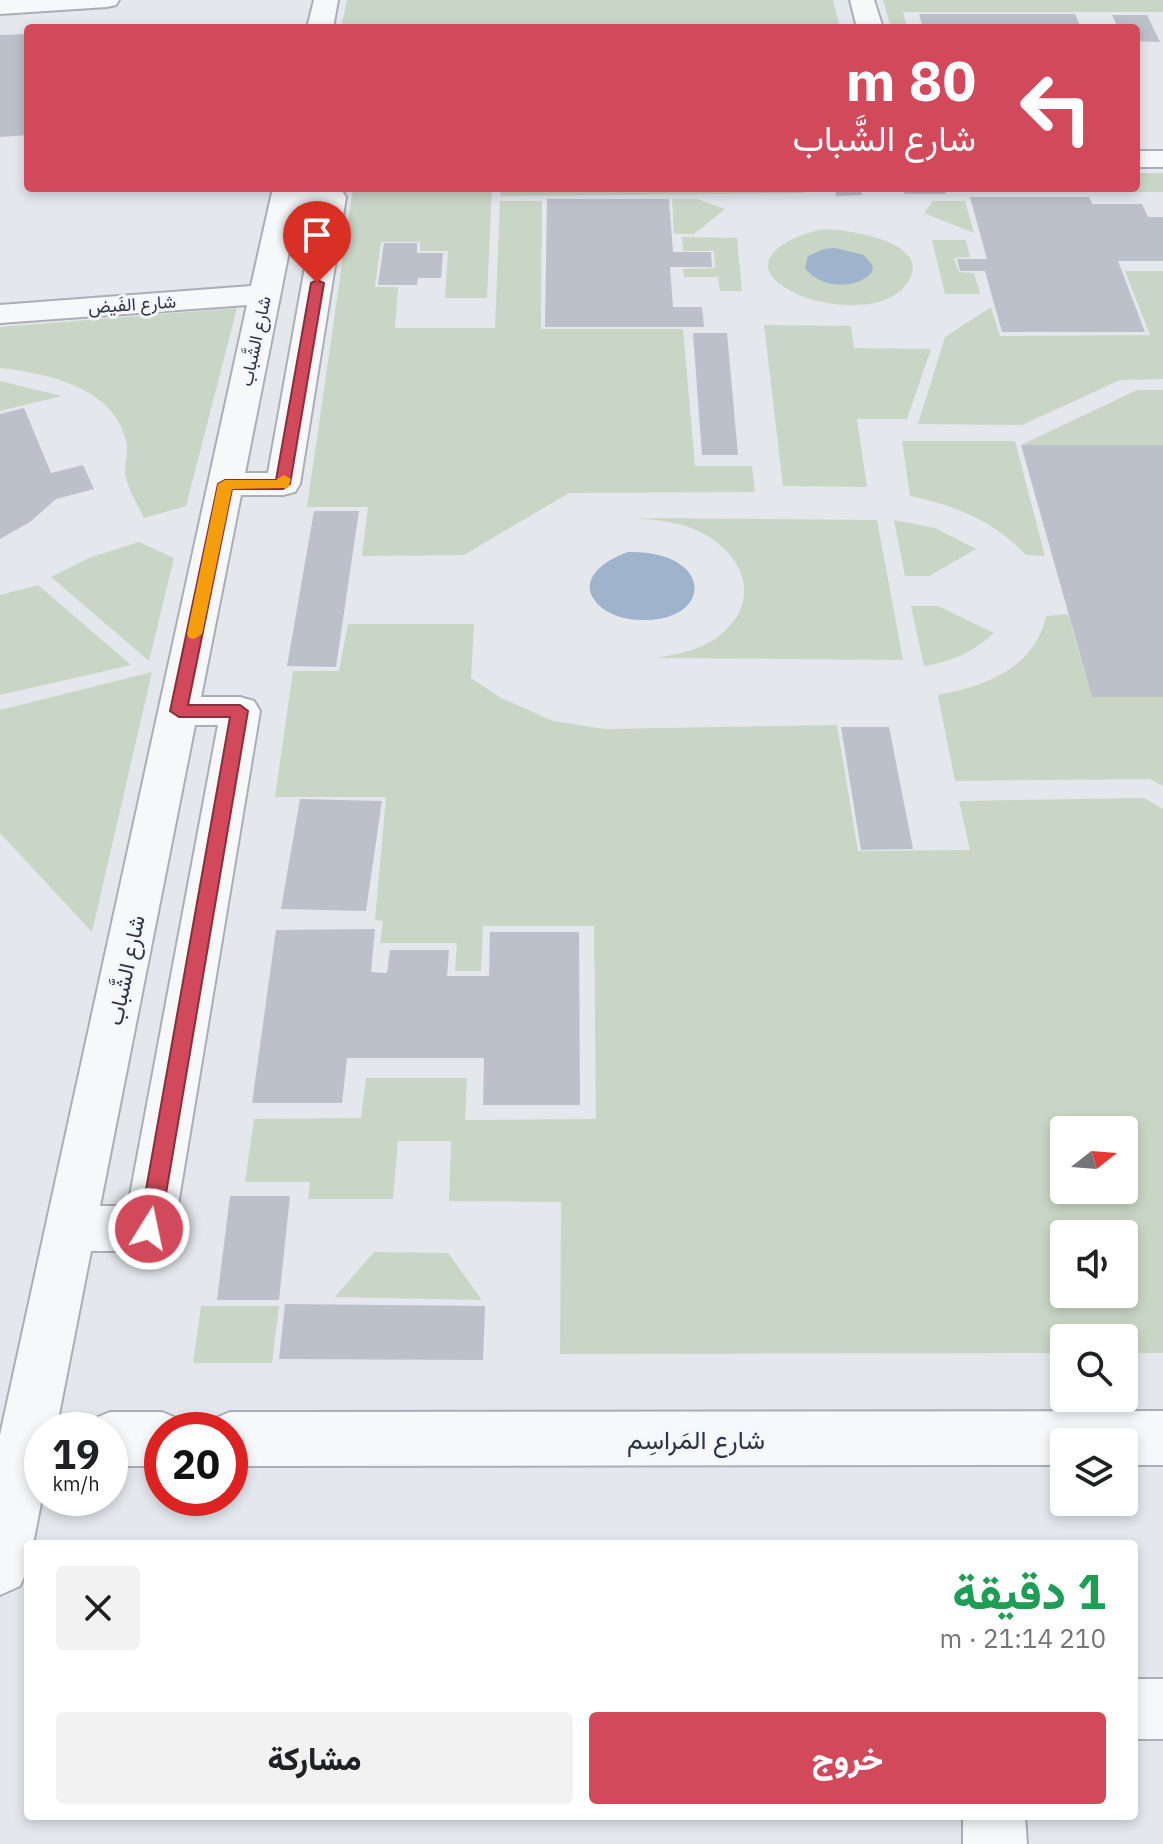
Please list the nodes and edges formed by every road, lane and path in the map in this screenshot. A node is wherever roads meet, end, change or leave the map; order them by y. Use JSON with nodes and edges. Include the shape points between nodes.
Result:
{"nodes":[{"id":1,"x":107,"y":0,"type":"edge"},
{"id":2,"x":326,"y":0,"type":"edge"},
{"id":3,"x":862,"y":0,"type":"edge"},
{"id":4,"x":94,"y":1,"type":"edge"},
{"id":5,"x":0,"y":7,"type":"edge"},
{"id":6,"x":91,"y":24,"type":"edge"},
{"id":7,"x":321,"y":24,"type":"edge"},
{"id":8,"x":869,"y":24,"type":"edge"},
{"id":9,"x":1140,"y":159,"type":"edge"},
{"id":10,"x":1163,"y":159,"type":"edge"},
{"id":11,"x":286,"y":193,"type":"edge"},
{"id":12,"x":265,"y":294,"type":"junction"},
{"id":13,"x":0,"y":314,"type":"edge"},
{"id":14,"x":225,"y":484,"type":"junction"},
{"id":15,"x":179,"y":711,"type":"junction"},
{"id":16,"x":71,"y":1228,"type":"junction"},
{"id":17,"x":39,"y":1412,"type":"edge"},
{"id":18,"x":1163,"y":1438,"type":"edge"},
{"id":19,"x":248,"y":1439,"type":"edge"},
{"id":20,"x":24,"y":1477,"type":"edge"},
{"id":21,"x":0,"y":1566,"type":"edge"},
{"id":22,"x":1138,"y":1709,"type":"edge"},
{"id":23,"x":1163,"y":1709,"type":"edge"},
{"id":24,"x":994,"y":1820,"type":"edge"},
{"id":25,"x":995,"y":1844,"type":"edge"}],
"edges":[{"from":1,"to":4,"type":"street"},
{"from":2,"to":7,"type":"street"},
{"from":3,"to":8,"type":"street"},
{"from":4,"to":5,"type":"street"},
{"from":4,"to":6,"type":"street"},
{"from":9,"to":10,"type":"street"},
{"from":11,"to":12,"type":"street","name":"شارع الشَّباب"},
{"from":11,"to":14,"type":"street","name":"شارع الشَّباب","via":[[332,197],[283,484]]},
{"from":12,"to":13,"type":"street","name":"شارع الفَيض"},
{"from":12,"to":14,"type":"street","name":"شارع الشَّباب"},
{"from":14,"to":15,"type":"street","name":"شارع الشَّباب"},
{"from":15,"to":16,"type":"street","name":"شارع الشَّباب"},
{"from":15,"to":16,"type":"street","via":[[240,711],[149,1229]]},
{"from":16,"to":17,"type":"street","name":"شارع الشَّباب"},
{"from":18,"to":19,"type":"street","name":"شارع المَراسِم"},
{"from":20,"to":21,"type":"street","name":"شارع الشَّباب"},
{"from":22,"to":23,"type":"street"},
{"from":24,"to":25,"type":"street"}]}
